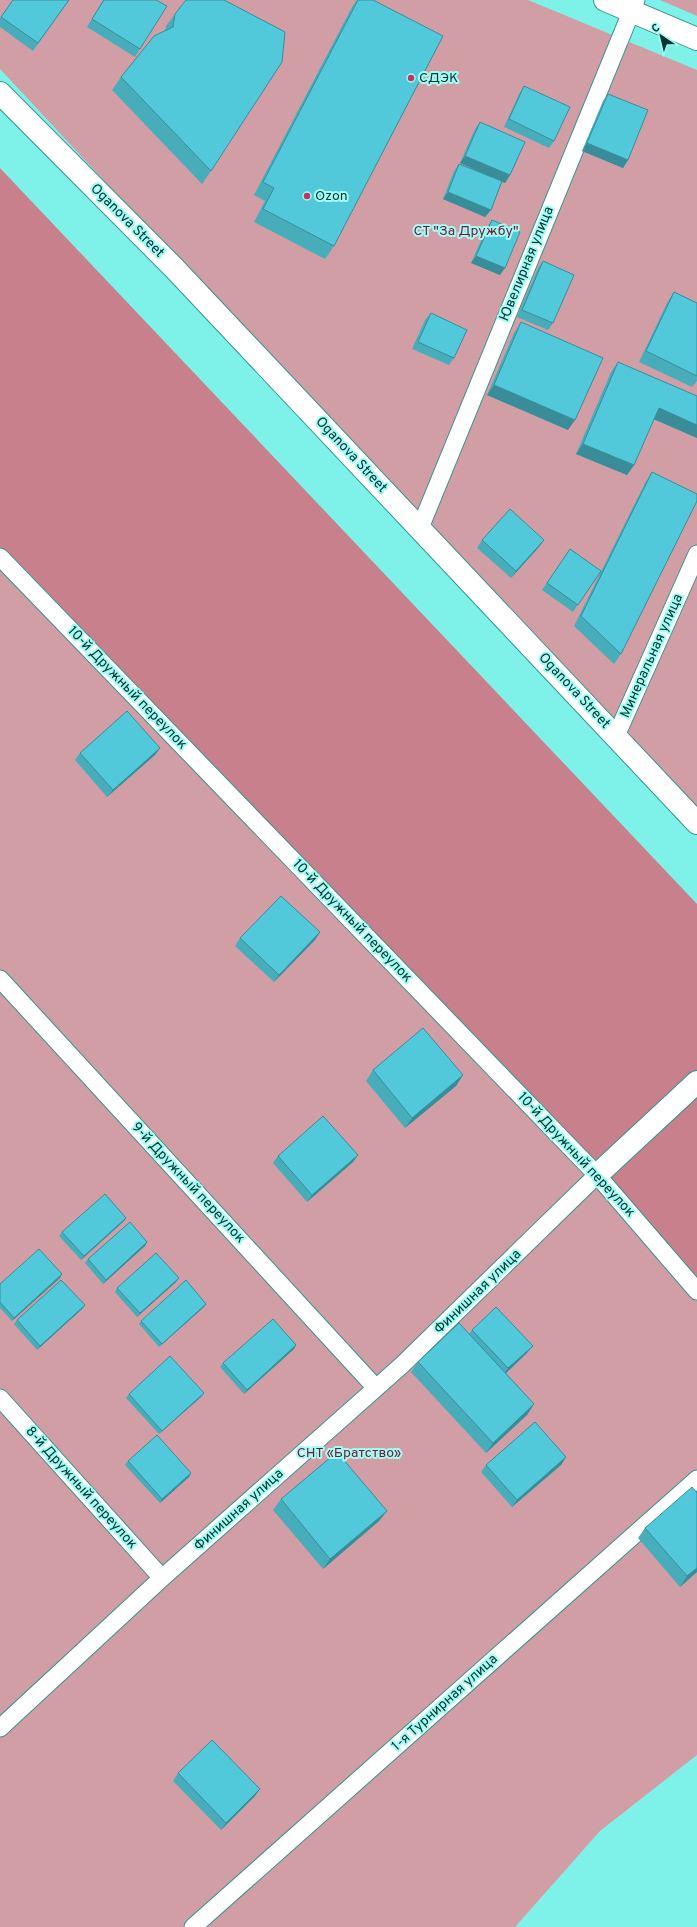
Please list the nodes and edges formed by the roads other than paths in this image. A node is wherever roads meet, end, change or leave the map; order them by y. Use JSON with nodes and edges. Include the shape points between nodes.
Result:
{"nodes":[{"id":1,"x":605,"y":0,"type":"edge"},
{"id":2,"x":634,"y":5,"type":"edge"},
{"id":3,"x":697,"y":39,"type":"edge"},
{"id":4,"x":0,"y":93,"type":"edge"},
{"id":5,"x":420,"y":528,"type":"junction"},
{"id":6,"x":697,"y":554,"type":"edge"},
{"id":7,"x":0,"y":557,"type":"edge"},
{"id":8,"x":616,"y":736,"type":"junction"},
{"id":9,"x":697,"y":824,"type":"edge"},
{"id":10,"x":0,"y":979,"type":"edge"},
{"id":11,"x":697,"y":1082,"type":"edge"},
{"id":12,"x":597,"y":1175,"type":"junction"},
{"id":13,"x":697,"y":1291,"type":"edge"},
{"id":14,"x":376,"y":1388,"type":"junction"},
{"id":15,"x":0,"y":1398,"type":"edge"},
{"id":16,"x":697,"y":1479,"type":"edge"},
{"id":17,"x":162,"y":1578,"type":"junction"},
{"id":18,"x":0,"y":1728,"type":"edge"},
{"id":19,"x":194,"y":1927,"type":"edge"}],
"edges":[{"from":1,"to":2,"type":"main road"},
{"from":2,"to":3,"type":"main road"},
{"from":2,"to":5,"type":"lane","name":"Ювелирная улица"},
{"from":4,"to":5,"type":"main road","name":"Oganova Street","via":[[175,269]]},
{"from":5,"to":8,"type":"main road","name":"Oganova Street"},
{"from":6,"to":8,"type":"lane","name":"Минеральная улица"},
{"from":7,"to":12,"type":"lane","name":"10-й Дружный переулок"},
{"from":8,"to":9,"type":"main road","name":"Oganova Street"},
{"from":10,"to":14,"type":"lane","name":"9-й Дружный переулок"},
{"from":11,"to":12,"type":"main road"},
{"from":12,"to":13,"type":"lane","name":"10-й Дружный переулок"},
{"from":12,"to":14,"type":"lane","name":"Финишная улица"},
{"from":14,"to":17,"type":"lane","name":"Финишная улица"},
{"from":15,"to":17,"type":"lane","name":"8-й Дружный переулок"},
{"from":16,"to":19,"type":"lane","name":"1-я Турнирная улица"},
{"from":17,"to":18,"type":"lane","name":"Финишная улица"}]}
